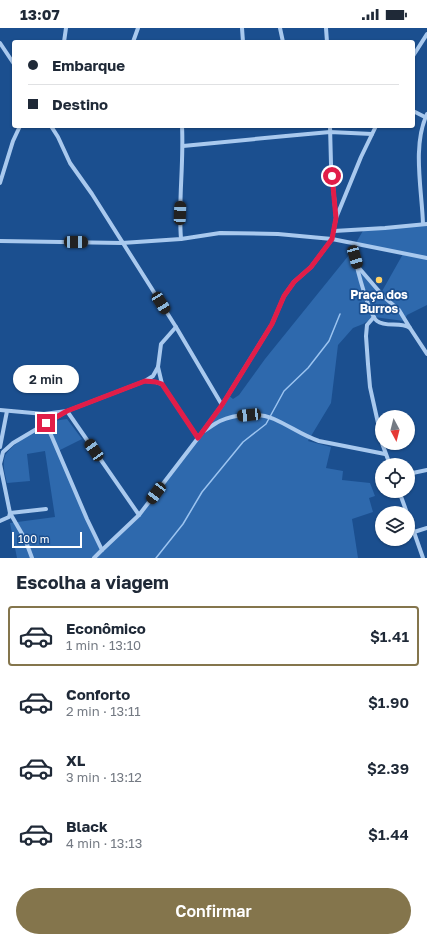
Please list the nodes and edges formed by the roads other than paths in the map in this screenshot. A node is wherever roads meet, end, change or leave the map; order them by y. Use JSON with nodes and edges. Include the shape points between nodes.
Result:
{"nodes":[{"id":1,"x":66,"y":28,"type":"edge"},
{"id":2,"x":138,"y":28,"type":"edge"},
{"id":3,"x":242,"y":28,"type":"edge"},
{"id":4,"x":280,"y":28,"type":"edge"},
{"id":5,"x":326,"y":28,"type":"edge"},
{"id":6,"x":427,"y":34,"type":"edge"},
{"id":7,"x":64,"y":40,"type":"edge"},
{"id":8,"x":134,"y":40,"type":"edge"},
{"id":9,"x":243,"y":40,"type":"edge"},
{"id":10,"x":283,"y":40,"type":"edge"},
{"id":11,"x":327,"y":40,"type":"edge"},
{"id":12,"x":0,"y":43,"type":"edge"},
{"id":13,"x":415,"y":53,"type":"edge"},
{"id":14,"x":12,"y":61,"type":"edge"},
{"id":15,"x":415,"y":112,"type":"edge"},
{"id":16,"x":426,"y":116,"type":"edge"},
{"id":17,"x":19,"y":128,"type":"edge"},
{"id":18,"x":52,"y":128,"type":"edge"},
{"id":19,"x":182,"y":128,"type":"edge"},
{"id":20,"x":330,"y":128,"type":"edge"},
{"id":21,"x":375,"y":128,"type":"edge"},
{"id":22,"x":330,"y":132,"type":"junction"},
{"id":23,"x":372,"y":134,"type":"junction"},
{"id":24,"x":183,"y":146,"type":"junction"},
{"id":25,"x":0,"y":183,"type":"edge"},
{"id":26,"x":336,"y":218,"type":"junction"},
{"id":27,"x":425,"y":224,"type":"edge"},
{"id":28,"x":334,"y":231,"type":"junction"},
{"id":29,"x":181,"y":239,"type":"junction"},
{"id":30,"x":332,"y":239,"type":"junction"},
{"id":31,"x":0,"y":241,"type":"edge"},
{"id":32,"x":122,"y":243,"type":"junction"},
{"id":33,"x":355,"y":245,"type":"junction"},
{"id":34,"x":427,"y":258,"type":"edge"},
{"id":35,"x":358,"y":266,"type":"junction"},
{"id":36,"x":374,"y":317,"type":"junction"},
{"id":37,"x":176,"y":327,"type":"junction"},
{"id":38,"x":410,"y":328,"type":"junction"},
{"id":39,"x":427,"y":354,"type":"edge"},
{"id":40,"x":158,"y":367,"type":"junction"},
{"id":41,"x":145,"y":381,"type":"junction"},
{"id":42,"x":162,"y":384,"type":"junction"},
{"id":43,"x":222,"y":405,"type":"junction"},
{"id":44,"x":0,"y":410,"type":"edge"},
{"id":45,"x":375,"y":410,"type":"edge"},
{"id":46,"x":7,"y":411,"type":"junction"},
{"id":47,"x":67,"y":411,"type":"junction"},
{"id":48,"x":46,"y":423,"type":"junction"},
{"id":49,"x":201,"y":433,"type":"junction"},
{"id":50,"x":198,"y":438,"type":"junction"},
{"id":51,"x":0,"y":447,"type":"edge"},
{"id":52,"x":384,"y":450,"type":"edge"},
{"id":53,"x":385,"y":454,"type":"junction"},
{"id":54,"x":387,"y":458,"type":"edge"},
{"id":55,"x":0,"y":464,"type":"edge"},
{"id":56,"x":427,"y":470,"type":"edge"},
{"id":57,"x":415,"y":473,"type":"edge"},
{"id":58,"x":46,"y":509,"type":"dead end"},
{"id":59,"x":10,"y":513,"type":"junction"},
{"id":60,"x":139,"y":515,"type":"junction"},
{"id":61,"x":0,"y":521,"type":"edge"},
{"id":62,"x":427,"y":528,"type":"edge"},
{"id":63,"x":415,"y":532,"type":"edge"},
{"id":64,"x":415,"y":535,"type":"edge"},
{"id":65,"x":102,"y":550,"type":"junction"},
{"id":66,"x":32,"y":558,"type":"edge"},
{"id":67,"x":94,"y":558,"type":"edge"},
{"id":68,"x":423,"y":558,"type":"edge"}],
"edges":[{"from":1,"to":7,"type":"street"},
{"from":2,"to":8,"type":"street"},
{"from":3,"to":9,"type":"street"},
{"from":4,"to":10,"type":"street"},
{"from":5,"to":11,"type":"street"},
{"from":6,"to":13,"type":"street"},
{"from":12,"to":14,"type":"street"},
{"from":15,"to":16,"type":"street"},
{"from":16,"to":27,"type":"street","via":[[421,134],[419,164]]},
{"from":17,"to":25,"type":"street"},
{"from":18,"to":32,"type":"street","via":[[70,163]]},
{"from":19,"to":24,"type":"street"},
{"from":20,"to":22,"type":"street"},
{"from":21,"to":23,"type":"street"},
{"from":22,"to":23,"type":"street"},
{"from":22,"to":24,"type":"street"},
{"from":22,"to":26,"type":"street"},
{"from":23,"to":26,"type":"street"},
{"from":24,"to":29,"type":"street"},
{"from":26,"to":28,"type":"street"},
{"from":27,"to":28,"type":"street"},
{"from":28,"to":30,"type":"street"},
{"from":29,"to":30,"type":"street","via":[[220,233],[278,234]]},
{"from":29,"to":32,"type":"street"},
{"from":30,"to":33,"type":"street"},
{"from":30,"to":43,"type":"street","via":[[284,296],[272,324]]},
{"from":31,"to":32,"type":"street"},
{"from":32,"to":37,"type":"street"},
{"from":33,"to":34,"type":"street"},
{"from":33,"to":35,"type":"street"},
{"from":35,"to":36,"type":"street","via":[[366,300]]},
{"from":35,"to":38,"type":"street","via":[[384,297],[399,310]]},
{"from":36,"to":38,"type":"street","via":[[382,323]]},
{"from":36,"to":45,"type":"street","via":[[367,325],[366,336],[370,387]]},
{"from":37,"to":40,"type":"street","via":[[161,344]]},
{"from":37,"to":43,"type":"street"},
{"from":38,"to":39,"type":"street"},
{"from":40,"to":41,"type":"street","via":[[153,376]]},
{"from":40,"to":42,"type":"street"},
{"from":41,"to":42,"type":"street"},
{"from":41,"to":47,"type":"street"},
{"from":42,"to":50,"type":"street"},
{"from":43,"to":49,"type":"street"},
{"from":44,"to":46,"type":"street"},
{"from":46,"to":47,"type":"street","via":[[44,414]]},
{"from":46,"to":51,"type":"street"},
{"from":47,"to":48,"type":"street"},
{"from":47,"to":60,"type":"street"},
{"from":48,"to":55,"type":"street","via":[[13,443],[4,452]]},
{"from":48,"to":65,"type":"street"},
{"from":49,"to":50,"type":"street"},
{"from":49,"to":53,"type":"street","via":[[220,422],[236,417],[263,416],[274,419],[308,438]]},
{"from":50,"to":60,"type":"street"},
{"from":52,"to":53,"type":"street"},
{"from":53,"to":54,"type":"street"},
{"from":55,"to":59,"type":"street"},
{"from":56,"to":57,"type":"street"},
{"from":58,"to":59,"type":"street"},
{"from":59,"to":61,"type":"street","via":[[9,517]]},
{"from":59,"to":66,"type":"street","via":[[25,539]]},
{"from":60,"to":65,"type":"street"},
{"from":62,"to":63,"type":"street"},
{"from":64,"to":68,"type":"street"},
{"from":65,"to":67,"type":"street"}]}
